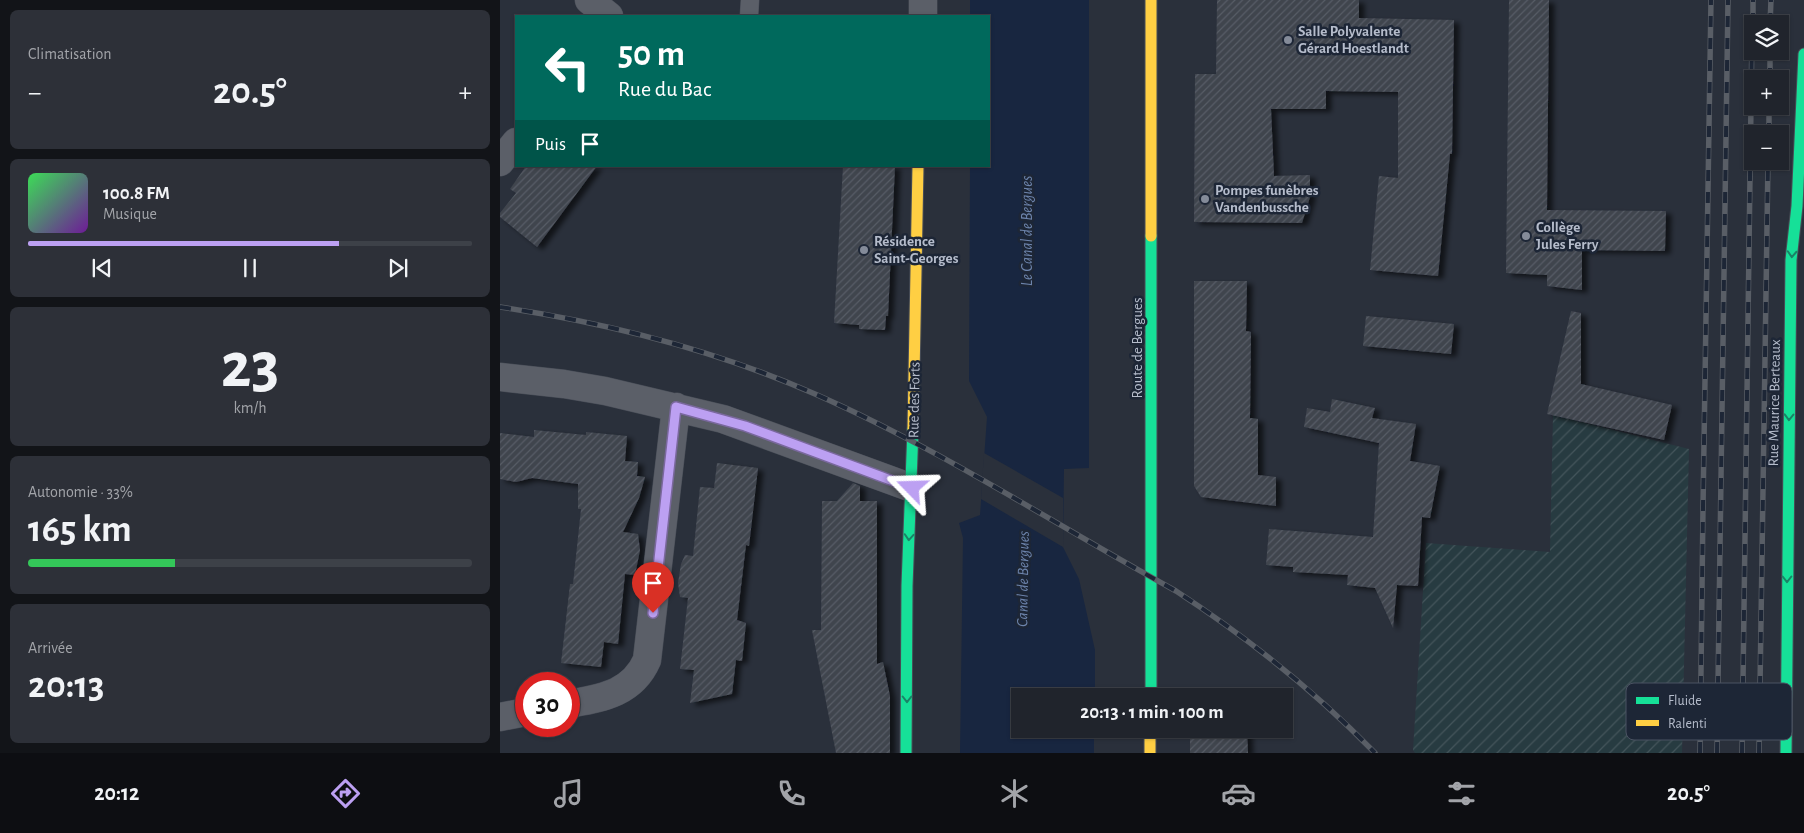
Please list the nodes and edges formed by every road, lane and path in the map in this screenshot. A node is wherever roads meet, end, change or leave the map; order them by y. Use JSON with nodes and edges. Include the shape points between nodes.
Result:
{"nodes":[{"id":1,"x":589,"y":0,"type":"edge"},
{"id":2,"x":750,"y":0,"type":"edge"},
{"id":3,"x":923,"y":0,"type":"edge"},
{"id":4,"x":1151,"y":0,"type":"edge"},
{"id":5,"x":607,"y":15,"type":"edge"},
{"id":6,"x":749,"y":15,"type":"edge"},
{"id":7,"x":923,"y":15,"type":"edge"},
{"id":8,"x":1804,"y":54,"type":"edge"},
{"id":9,"x":1803,"y":99,"type":"edge"},
{"id":10,"x":515,"y":143,"type":"edge"},
{"id":11,"x":500,"y":162,"type":"edge"},
{"id":12,"x":918,"y":167,"type":"edge"},
{"id":13,"x":1801,"y":210,"type":"edge"},
{"id":14,"x":500,"y":377,"type":"edge"},
{"id":15,"x":676,"y":407,"type":"junction"},
{"id":16,"x":912,"y":488,"type":"junction"},
{"id":17,"x":1787,"y":683,"type":"edge"},
{"id":18,"x":1151,"y":688,"type":"edge"},
{"id":19,"x":580,"y":701,"type":"edge"},
{"id":20,"x":515,"y":714,"type":"edge"},
{"id":21,"x":500,"y":717,"type":"edge"},
{"id":22,"x":1150,"y":738,"type":"edge"},
{"id":23,"x":1786,"y":740,"type":"edge"},
{"id":24,"x":906,"y":753,"type":"edge"},
{"id":25,"x":1150,"y":753,"type":"edge"},
{"id":26,"x":1786,"y":753,"type":"edge"}],
"edges":[{"from":1,"to":5,"type":"street"},
{"from":2,"to":6,"type":"lane"},
{"from":3,"to":7,"type":"street"},
{"from":4,"to":18,"type":"street","name":"Route de Bergues"},
{"from":8,"to":9,"type":"street","name":"Rue Maurice Berteaux"},
{"from":9,"to":13,"type":"street","name":"Rue Maurice Berteaux"},
{"from":10,"to":11,"type":"street"},
{"from":12,"to":16,"type":"street","name":"Rue des Forts"},
{"from":13,"to":17,"type":"street","name":"Rue Maurice Berteaux","one_way":true,"via":[[1792,246],[1791,269]]},
{"from":14,"to":15,"type":"street","via":[[581,387]]},
{"from":15,"to":16,"type":"street","via":[[745,426]]},
{"from":15,"to":19,"type":"street","via":[[649,650],[636,678],[616,692]]},
{"from":16,"to":24,"type":"street","name":"Rue des Forts","one_way":true,"via":[[907,586]]},
{"from":20,"to":21,"type":"street"},
{"from":22,"to":25,"type":"street"},
{"from":23,"to":26,"type":"street","name":"Rue Maurice Berteaux","one_way":true}]}
